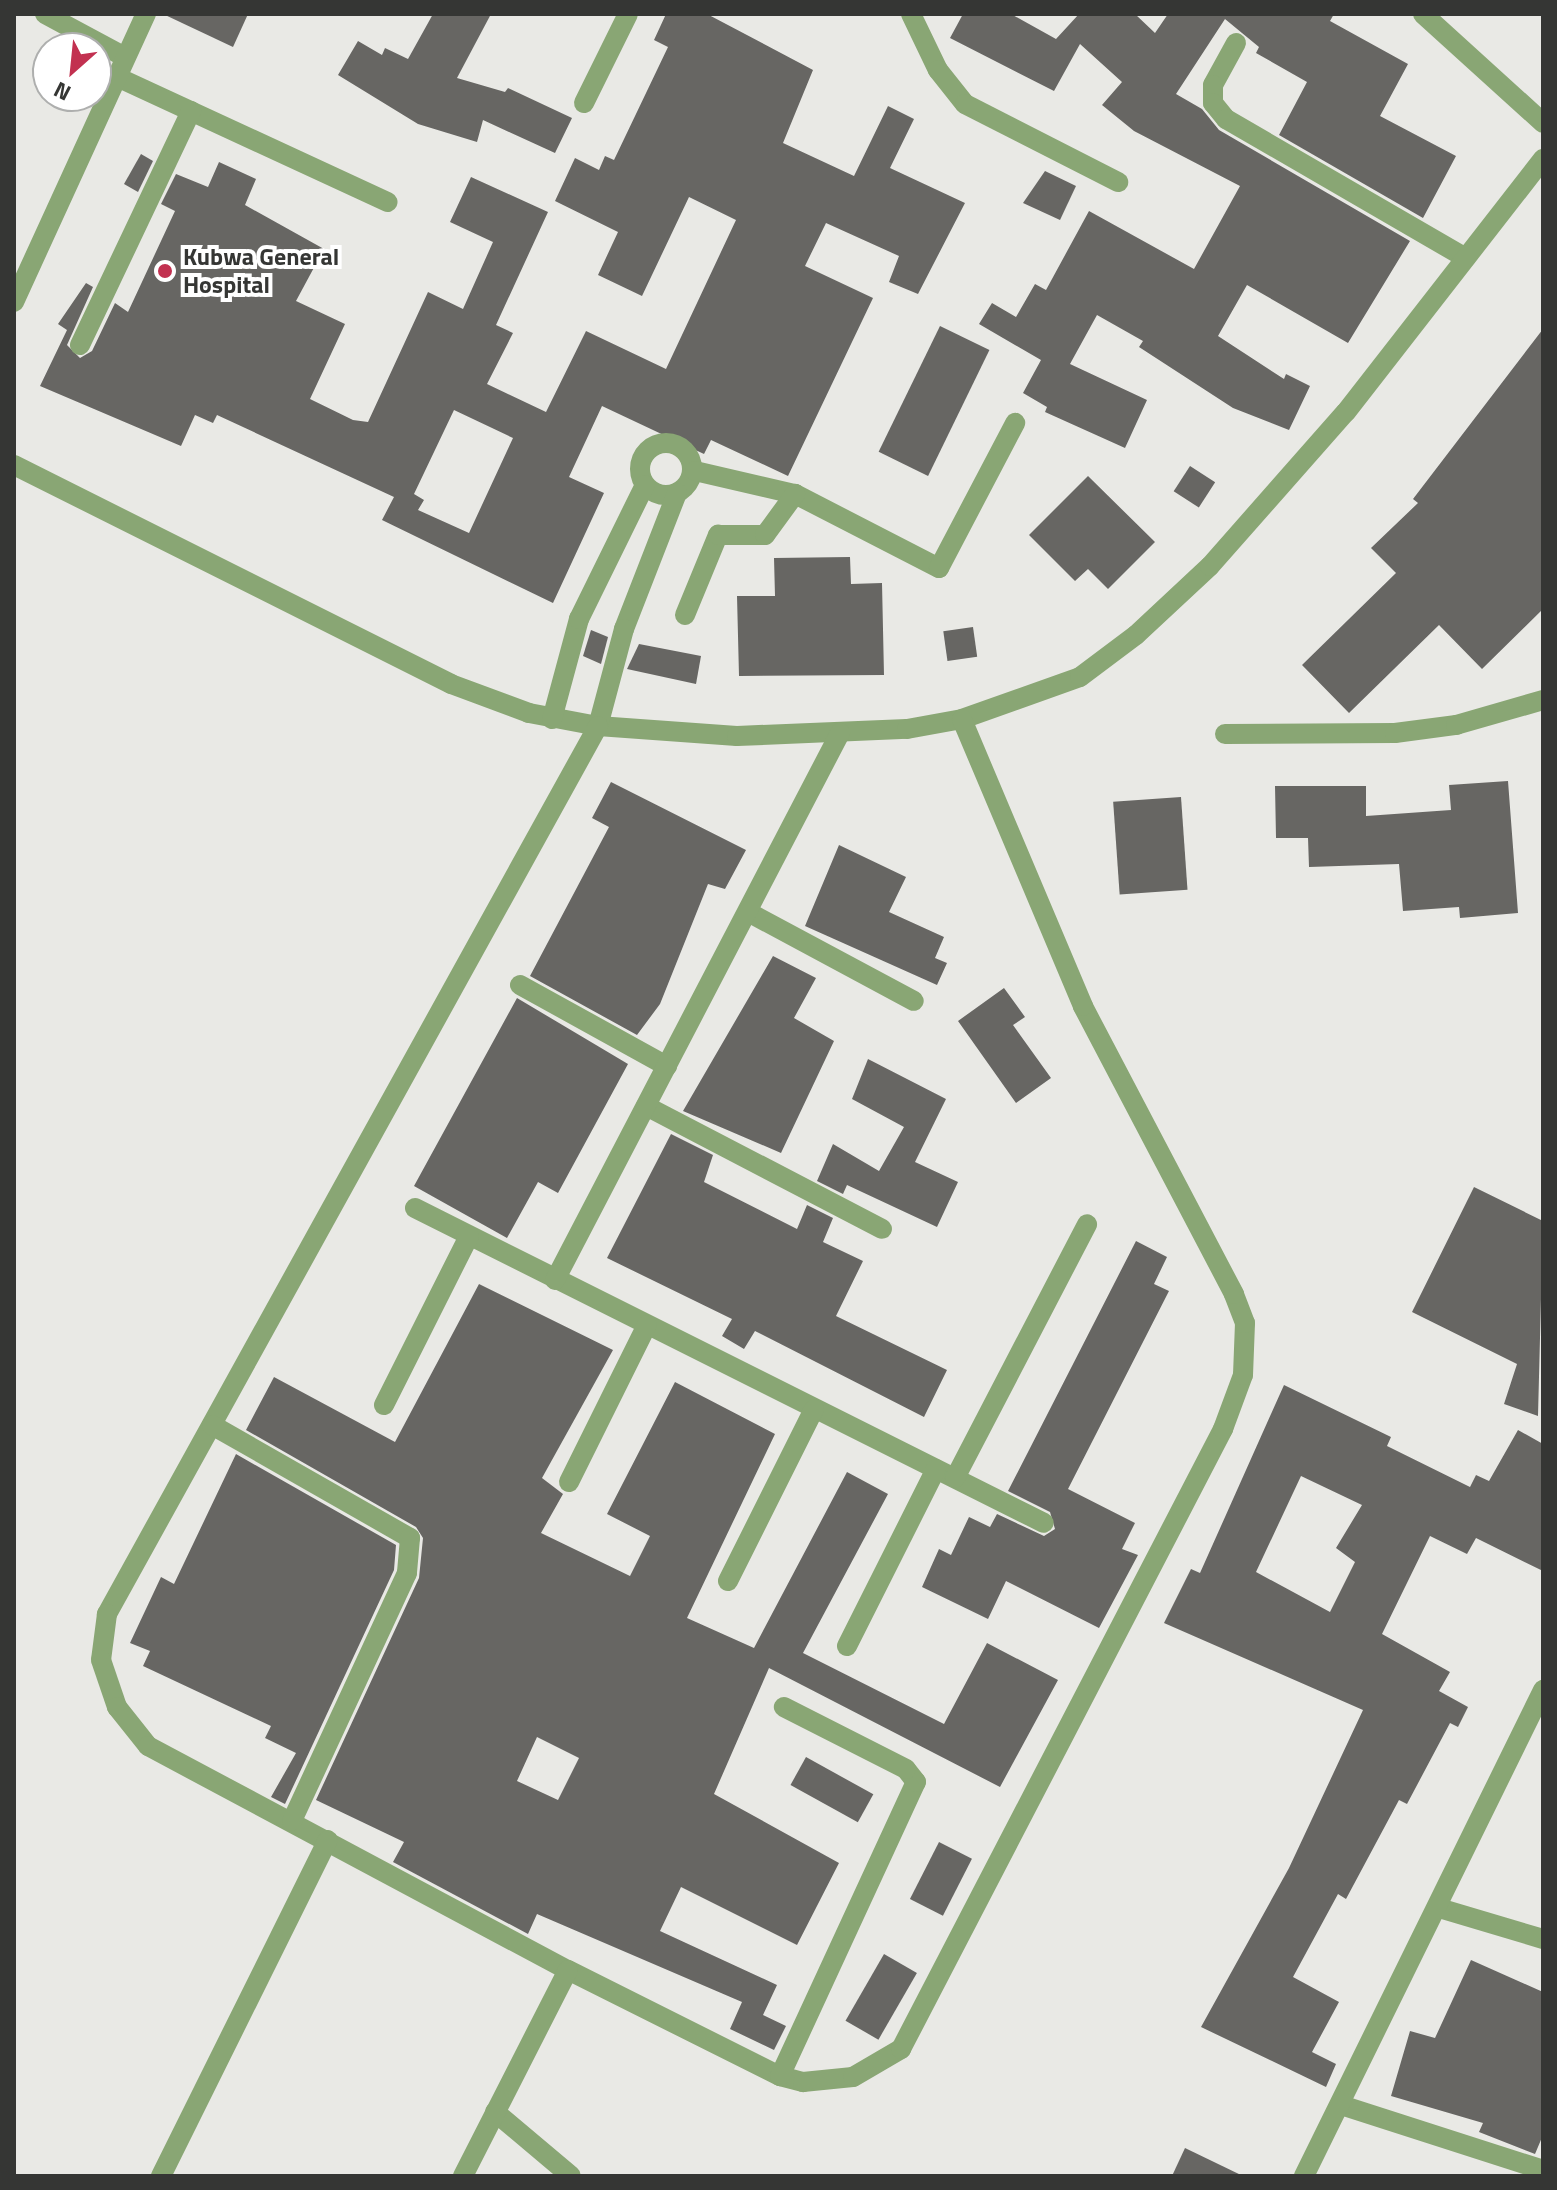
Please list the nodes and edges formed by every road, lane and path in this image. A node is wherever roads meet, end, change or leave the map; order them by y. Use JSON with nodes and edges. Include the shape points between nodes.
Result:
{"nodes":[{"id":1,"x":45,"y":14,"type":"edge"},
{"id":2,"x":146,"y":14,"type":"edge"},
{"id":3,"x":628,"y":14,"type":"edge"},
{"id":4,"x":911,"y":14,"type":"edge"},
{"id":5,"x":1423,"y":14,"type":"edge"},
{"id":6,"x":1236,"y":43,"type":"dead end"},
{"id":7,"x":125,"y":57,"type":"junction"},
{"id":8,"x":117,"y":77,"type":"junction"},
{"id":9,"x":584,"y":103,"type":"dead end"},
{"id":10,"x":191,"y":111,"type":"junction"},
{"id":11,"x":1543,"y":123,"type":"edge"},
{"id":12,"x":1543,"y":159,"type":"edge"},
{"id":13,"x":1118,"y":182,"type":"dead end"},
{"id":14,"x":387,"y":202,"type":"dead end"},
{"id":15,"x":1466,"y":258,"type":"junction"},
{"id":16,"x":14,"y":302,"type":"edge"},
{"id":17,"x":80,"y":345,"type":"dead end"},
{"id":18,"x":1015,"y":423,"type":"dead end"},
{"id":19,"x":14,"y":465,"type":"edge"},
{"id":20,"x":695,"y":471,"type":"junction"},
{"id":21,"x":645,"y":485,"type":"junction"},
{"id":22,"x":677,"y":493,"type":"junction"},
{"id":23,"x":795,"y":494,"type":"junction"},
{"id":24,"x":685,"y":615,"type":"dead end"},
{"id":25,"x":1543,"y":700,"type":"edge"},
{"id":26,"x":552,"y":719,"type":"junction"},
{"id":27,"x":962,"y":719,"type":"junction"},
{"id":28,"x":598,"y":726,"type":"junction"},
{"id":29,"x":840,"y":733,"type":"junction"},
{"id":30,"x":1225,"y":734,"type":"dead end"},
{"id":31,"x":748,"y":912,"type":"junction"},
{"id":32,"x":520,"y":985,"type":"dead end"},
{"id":33,"x":914,"y":1001,"type":"dead end"},
{"id":34,"x":667,"y":1066,"type":"junction"},
{"id":35,"x":646,"y":1106,"type":"junction"},
{"id":36,"x":415,"y":1208,"type":"dead end"},
{"id":37,"x":1087,"y":1224,"type":"dead end"},
{"id":38,"x":882,"y":1229,"type":"dead end"},
{"id":39,"x":469,"y":1236,"type":"junction"},
{"id":40,"x":555,"y":1280,"type":"junction"},
{"id":41,"x":647,"y":1325,"type":"junction"},
{"id":42,"x":384,"y":1405,"type":"dead end"},
{"id":43,"x":814,"y":1409,"type":"junction"},
{"id":44,"x":212,"y":1425,"type":"junction"},
{"id":45,"x":936,"y":1469,"type":"junction"},
{"id":46,"x":955,"y":1478,"type":"junction"},
{"id":47,"x":569,"y":1482,"type":"dead end"},
{"id":48,"x":1044,"y":1523,"type":"dead end"},
{"id":49,"x":728,"y":1581,"type":"dead end"},
{"id":50,"x":847,"y":1646,"type":"dead end"},
{"id":51,"x":1543,"y":1690,"type":"edge"},
{"id":52,"x":784,"y":1707,"type":"dead end"},
{"id":53,"x":292,"y":1821,"type":"junction"},
{"id":54,"x":328,"y":1840,"type":"junction"},
{"id":55,"x":1439,"y":1908,"type":"junction"},
{"id":56,"x":1543,"y":1939,"type":"edge"},
{"id":57,"x":568,"y":1970,"type":"junction"},
{"id":58,"x":780,"y":2076,"type":"junction"},
{"id":59,"x":1341,"y":2105,"type":"junction"},
{"id":60,"x":495,"y":2112,"type":"junction"},
{"id":61,"x":1543,"y":2170,"type":"edge"},
{"id":62,"x":161,"y":2176,"type":"edge"},
{"id":63,"x":463,"y":2176,"type":"edge"},
{"id":64,"x":571,"y":2176,"type":"edge"},
{"id":65,"x":1304,"y":2176,"type":"edge"}],
"edges":[{"from":1,"to":7,"type":"street"},
{"from":2,"to":7,"type":"street"},
{"from":3,"to":9,"type":"street"},
{"from":4,"to":13,"type":"street","via":[[938,70],[965,104]]},
{"from":5,"to":11,"type":"street"},
{"from":6,"to":15,"type":"street","via":[[1213,85],[1213,103],[1226,119]]},
{"from":7,"to":8,"type":"street"},
{"from":8,"to":10,"type":"street"},
{"from":8,"to":16,"type":"street"},
{"from":10,"to":14,"type":"street"},
{"from":10,"to":17,"type":"street"},
{"from":12,"to":15,"type":"street"},
{"from":15,"to":27,"type":"street","via":[[1252,520],[1136,635],[1054,690]]},
{"from":18,"to":23,"type":"street","via":[[939,568]]},
{"from":19,"to":26,"type":"street","via":[[451,684]]},
{"from":20,"to":21,"type":"street","via":[[678,445],[655,445],[640,463]]},
{"from":20,"to":22,"type":"street"},
{"from":20,"to":23,"type":"street"},
{"from":21,"to":22,"type":"street","via":[[666,496]]},
{"from":21,"to":26,"type":"street","via":[[579,619]]},
{"from":22,"to":28,"type":"street","via":[[624,629]]},
{"from":23,"to":24,"type":"street","via":[[765,535],[718,535]]},
{"from":25,"to":30,"type":"street","via":[[1456,725],[1395,733]]},
{"from":26,"to":28,"type":"street"},
{"from":27,"to":29,"type":"street"},
{"from":27,"to":58,"type":"street","via":[[1083,1006],[1234,1294],[1245,1323],[1243,1375],[1223,1429],[901,2049],[853,2077],[803,2082]]},
{"from":28,"to":29,"type":"street","via":[[737,736]]},
{"from":28,"to":44,"type":"street"},
{"from":29,"to":31,"type":"street"},
{"from":31,"to":33,"type":"street"},
{"from":31,"to":34,"type":"street"},
{"from":32,"to":34,"type":"street"},
{"from":34,"to":35,"type":"street"},
{"from":35,"to":38,"type":"street"},
{"from":35,"to":40,"type":"street"},
{"from":36,"to":39,"type":"street"},
{"from":37,"to":46,"type":"street"},
{"from":39,"to":40,"type":"street"},
{"from":39,"to":42,"type":"street"},
{"from":40,"to":41,"type":"street"},
{"from":41,"to":43,"type":"street"},
{"from":41,"to":47,"type":"street"},
{"from":43,"to":45,"type":"street"},
{"from":43,"to":49,"type":"street"},
{"from":44,"to":53,"type":"street","via":[[107,1614],[101,1660],[117,1707],[148,1746]]},
{"from":44,"to":53,"type":"street","via":[[410,1538],[407,1573]]},
{"from":45,"to":46,"type":"street"},
{"from":45,"to":50,"type":"street"},
{"from":46,"to":48,"type":"street"},
{"from":51,"to":55,"type":"street"},
{"from":52,"to":58,"type":"street","via":[[906,1769],[916,1782]]},
{"from":53,"to":54,"type":"street"},
{"from":54,"to":57,"type":"street"},
{"from":54,"to":62,"type":"street"},
{"from":55,"to":56,"type":"street"},
{"from":55,"to":59,"type":"street"},
{"from":57,"to":58,"type":"street"},
{"from":57,"to":60,"type":"street"},
{"from":59,"to":61,"type":"street"},
{"from":59,"to":65,"type":"street"},
{"from":60,"to":63,"type":"street"},
{"from":60,"to":64,"type":"street"}]}
